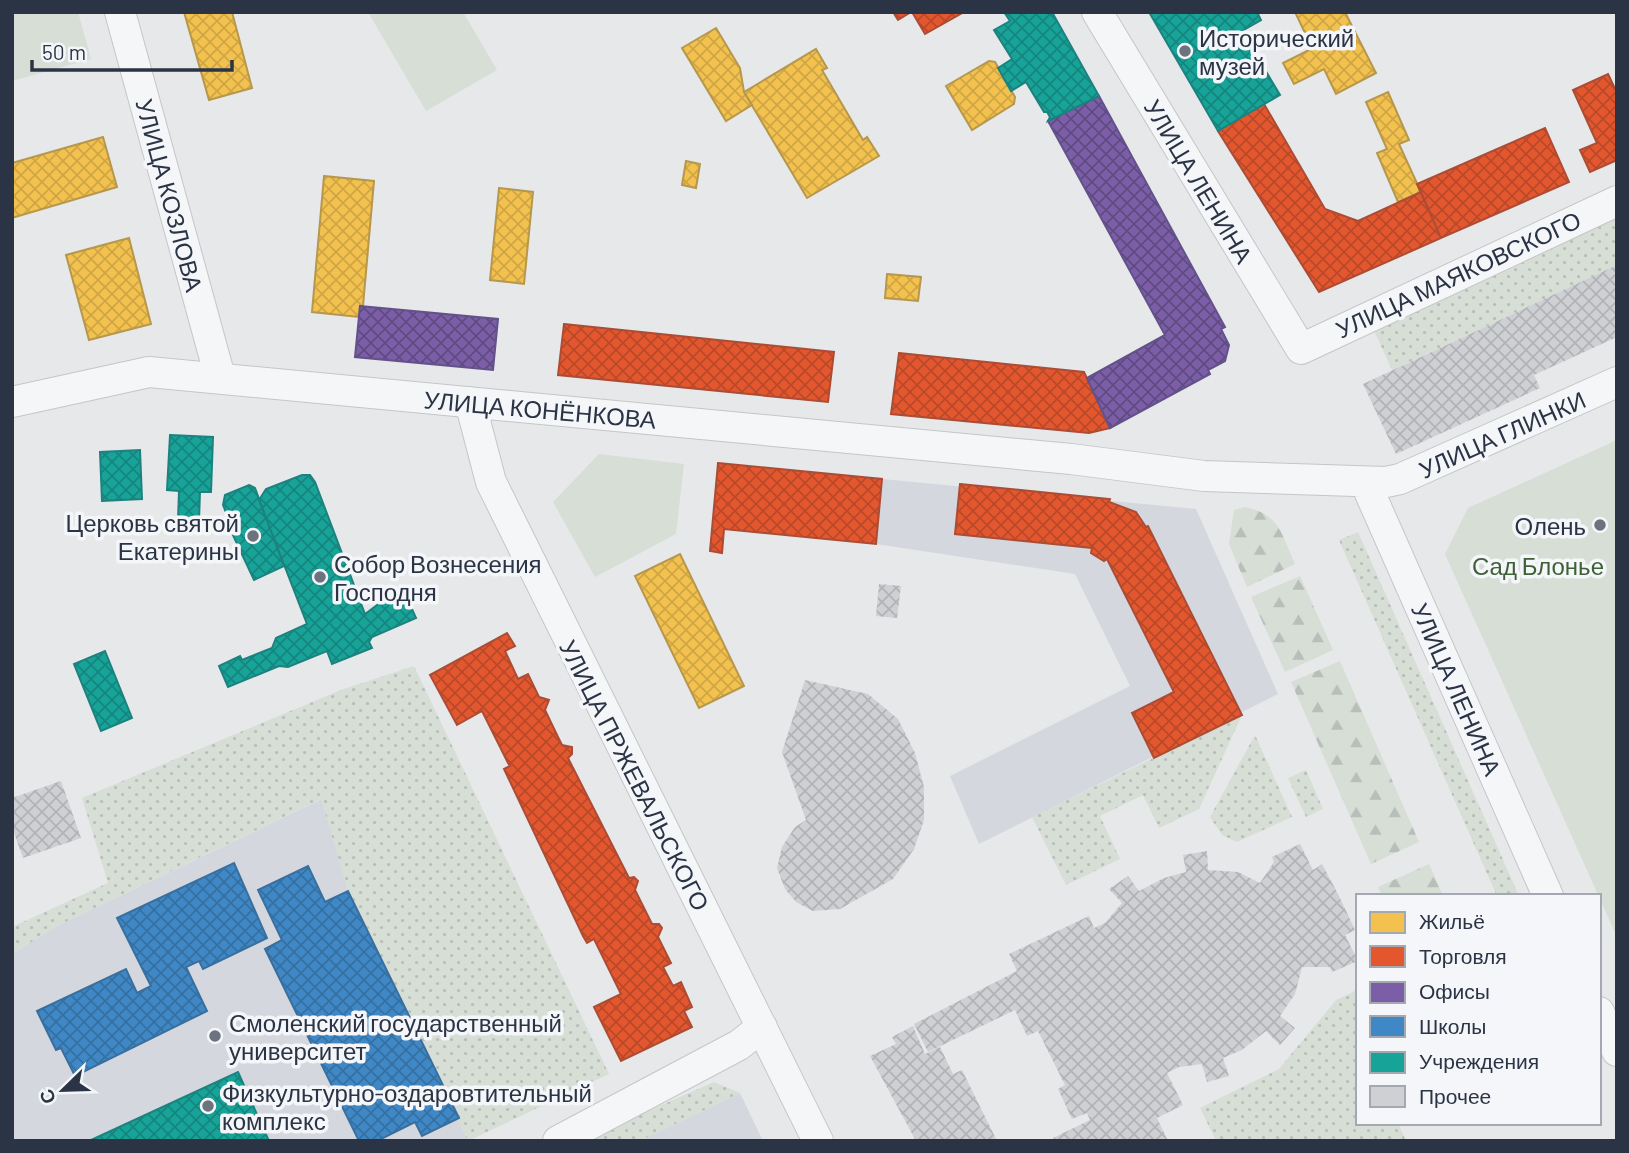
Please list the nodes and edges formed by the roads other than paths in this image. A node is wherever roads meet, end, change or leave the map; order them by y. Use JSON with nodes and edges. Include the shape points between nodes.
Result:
{"nodes":[{"id":1,"x":120,"y":12,"type":"edge"},
{"id":2,"x":1097,"y":12,"type":"edge"},
{"id":3,"x":1617,"y":201,"type":"edge"},
{"id":4,"x":1301,"y":349,"type":"joint"},
{"id":5,"x":220,"y":377,"type":"junction"},
{"id":6,"x":1617,"y":382,"type":"edge"},
{"id":7,"x":12,"y":402,"type":"edge"},
{"id":8,"x":470,"y":402,"type":"junction"},
{"id":9,"x":1375,"y":482,"type":"junction"},
{"id":10,"x":1547,"y":894,"type":"edge"},
{"id":11,"x":1601,"y":1016,"type":"edge"},
{"id":12,"x":762,"y":1027,"type":"junction"},
{"id":13,"x":1617,"y":1051,"type":"edge"},
{"id":14,"x":558,"y":1141,"type":"edge"},
{"id":15,"x":817,"y":1141,"type":"edge"}],
"edges":[{"from":1,"to":5,"type":"street","name":"УЛИЦА КОЗЛОВА"},
{"from":2,"to":4,"type":"street","name":"УЛИЦА ЛЕНИНА"},
{"from":3,"to":4,"type":"street","name":"УЛИЦА МАЯКОВСКОГО"},
{"from":5,"to":7,"type":"street","name":"УЛИЦА КОНЁНКОВА","via":[[149,372]]},
{"from":5,"to":8,"type":"street","name":"УЛИЦА КОНЁНКОВА"},
{"from":6,"to":9,"type":"street","name":"УЛИЦА ГЛИНКИ","via":[[1400,479]]},
{"from":8,"to":9,"type":"street","name":"УЛИЦА КОНЁНКОВА","via":[[1205,476]]},
{"from":8,"to":12,"type":"street","name":"УЛИЦА ПРЖЕВАЛЬСКОГО","via":[[491,482]]},
{"from":9,"to":10,"type":"street","name":"УЛИЦА ЛЕНИНА"},
{"from":11,"to":13,"type":"street"},
{"from":12,"to":14,"type":"street","via":[[739,1045]]},
{"from":12,"to":15,"type":"street","name":"УЛИЦА ПРЖЕВАЛЬСКОГО"}]}
